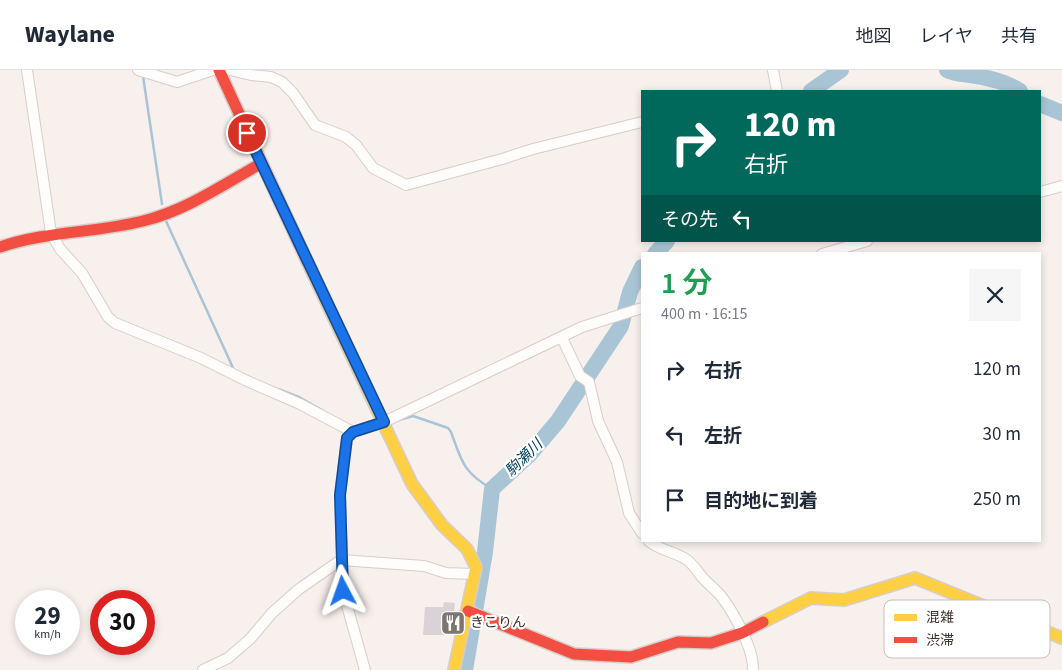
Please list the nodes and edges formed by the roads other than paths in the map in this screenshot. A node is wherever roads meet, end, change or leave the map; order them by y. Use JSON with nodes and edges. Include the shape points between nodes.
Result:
{"nodes":[{"id":1,"x":27,"y":70,"type":"edge"},
{"id":2,"x":138,"y":70,"type":"edge"},
{"id":3,"x":213,"y":70,"type":"edge"},
{"id":4,"x":219,"y":70,"type":"edge"},
{"id":5,"x":230,"y":70,"type":"edge"},
{"id":6,"x":773,"y":70,"type":"edge"},
{"id":7,"x":777,"y":90,"type":"edge"},
{"id":8,"x":641,"y":122,"type":"edge"},
{"id":9,"x":260,"y":164,"type":"junction"},
{"id":10,"x":1062,"y":186,"type":"edge"},
{"id":11,"x":1041,"y":192,"type":"edge"},
{"id":12,"x":51,"y":233,"type":"junction"},
{"id":13,"x":864,"y":242,"type":"edge"},
{"id":14,"x":0,"y":247,"type":"edge"},
{"id":15,"x":829,"y":252,"type":"edge"},
{"id":16,"x":641,"y":308,"type":"edge"},
{"id":17,"x":562,"y":338,"type":"junction"},
{"id":18,"x":384,"y":422,"type":"junction"},
{"id":19,"x":353,"y":432,"type":"junction"},
{"id":20,"x":641,"y":531,"type":"edge"},
{"id":21,"x":650,"y":542,"type":"edge"},
{"id":22,"x":341,"y":560,"type":"junction"},
{"id":23,"x":474,"y":574,"type":"junction"},
{"id":24,"x":969,"y":600,"type":"edge"},
{"id":25,"x":468,"y":611,"type":"junction"},
{"id":26,"x":742,"y":633,"type":"junction"},
{"id":27,"x":1050,"y":633,"type":"edge"},
{"id":28,"x":1062,"y":638,"type":"edge"},
{"id":29,"x":203,"y":670,"type":"edge"},
{"id":30,"x":365,"y":670,"type":"edge"},
{"id":31,"x":454,"y":670,"type":"edge"},
{"id":32,"x":753,"y":670,"type":"edge"}],
"edges":[{"from":1,"to":12,"type":"street"},
{"from":2,"to":3,"type":"street","via":[[177,82]]},
{"from":4,"to":9,"type":"street"},
{"from":5,"to":8,"type":"street","via":[[282,82],[314,124],[346,137],[373,168],[406,185],[533,148]]},
{"from":6,"to":7,"type":"street"},
{"from":9,"to":12,"type":"street","via":[[159,216]]},
{"from":9,"to":18,"type":"street"},
{"from":10,"to":11,"type":"street"},
{"from":12,"to":14,"type":"street"},
{"from":12,"to":19,"type":"street","via":[[115,323],[200,358]]},
{"from":13,"to":15,"type":"street"},
{"from":16,"to":17,"type":"street","via":[[582,327]]},
{"from":17,"to":18,"type":"street"},
{"from":17,"to":20,"type":"street","via":[[585,379],[598,421],[617,462],[629,512]]},
{"from":18,"to":19,"type":"street"},
{"from":18,"to":23,"type":"street","via":[[426,507],[470,551],[475,560]]},
{"from":19,"to":22,"type":"street","via":[[347,438],[340,495]]},
{"from":21,"to":26,"type":"street","via":[[693,565],[730,609]]},
{"from":22,"to":23,"type":"street","via":[[424,566],[446,573]]},
{"from":22,"to":29,"type":"street","via":[[272,612],[250,639],[228,658]]},
{"from":22,"to":30,"type":"street","via":[[343,591]]},
{"from":23,"to":25,"type":"street"},
{"from":24,"to":26,"type":"street","via":[[915,578],[844,600],[810,598]]},
{"from":25,"to":26,"type":"street","via":[[574,654],[631,657],[678,642],[711,643]]},
{"from":25,"to":31,"type":"street"},
{"from":26,"to":32,"type":"street"},
{"from":27,"to":28,"type":"street"}]}
